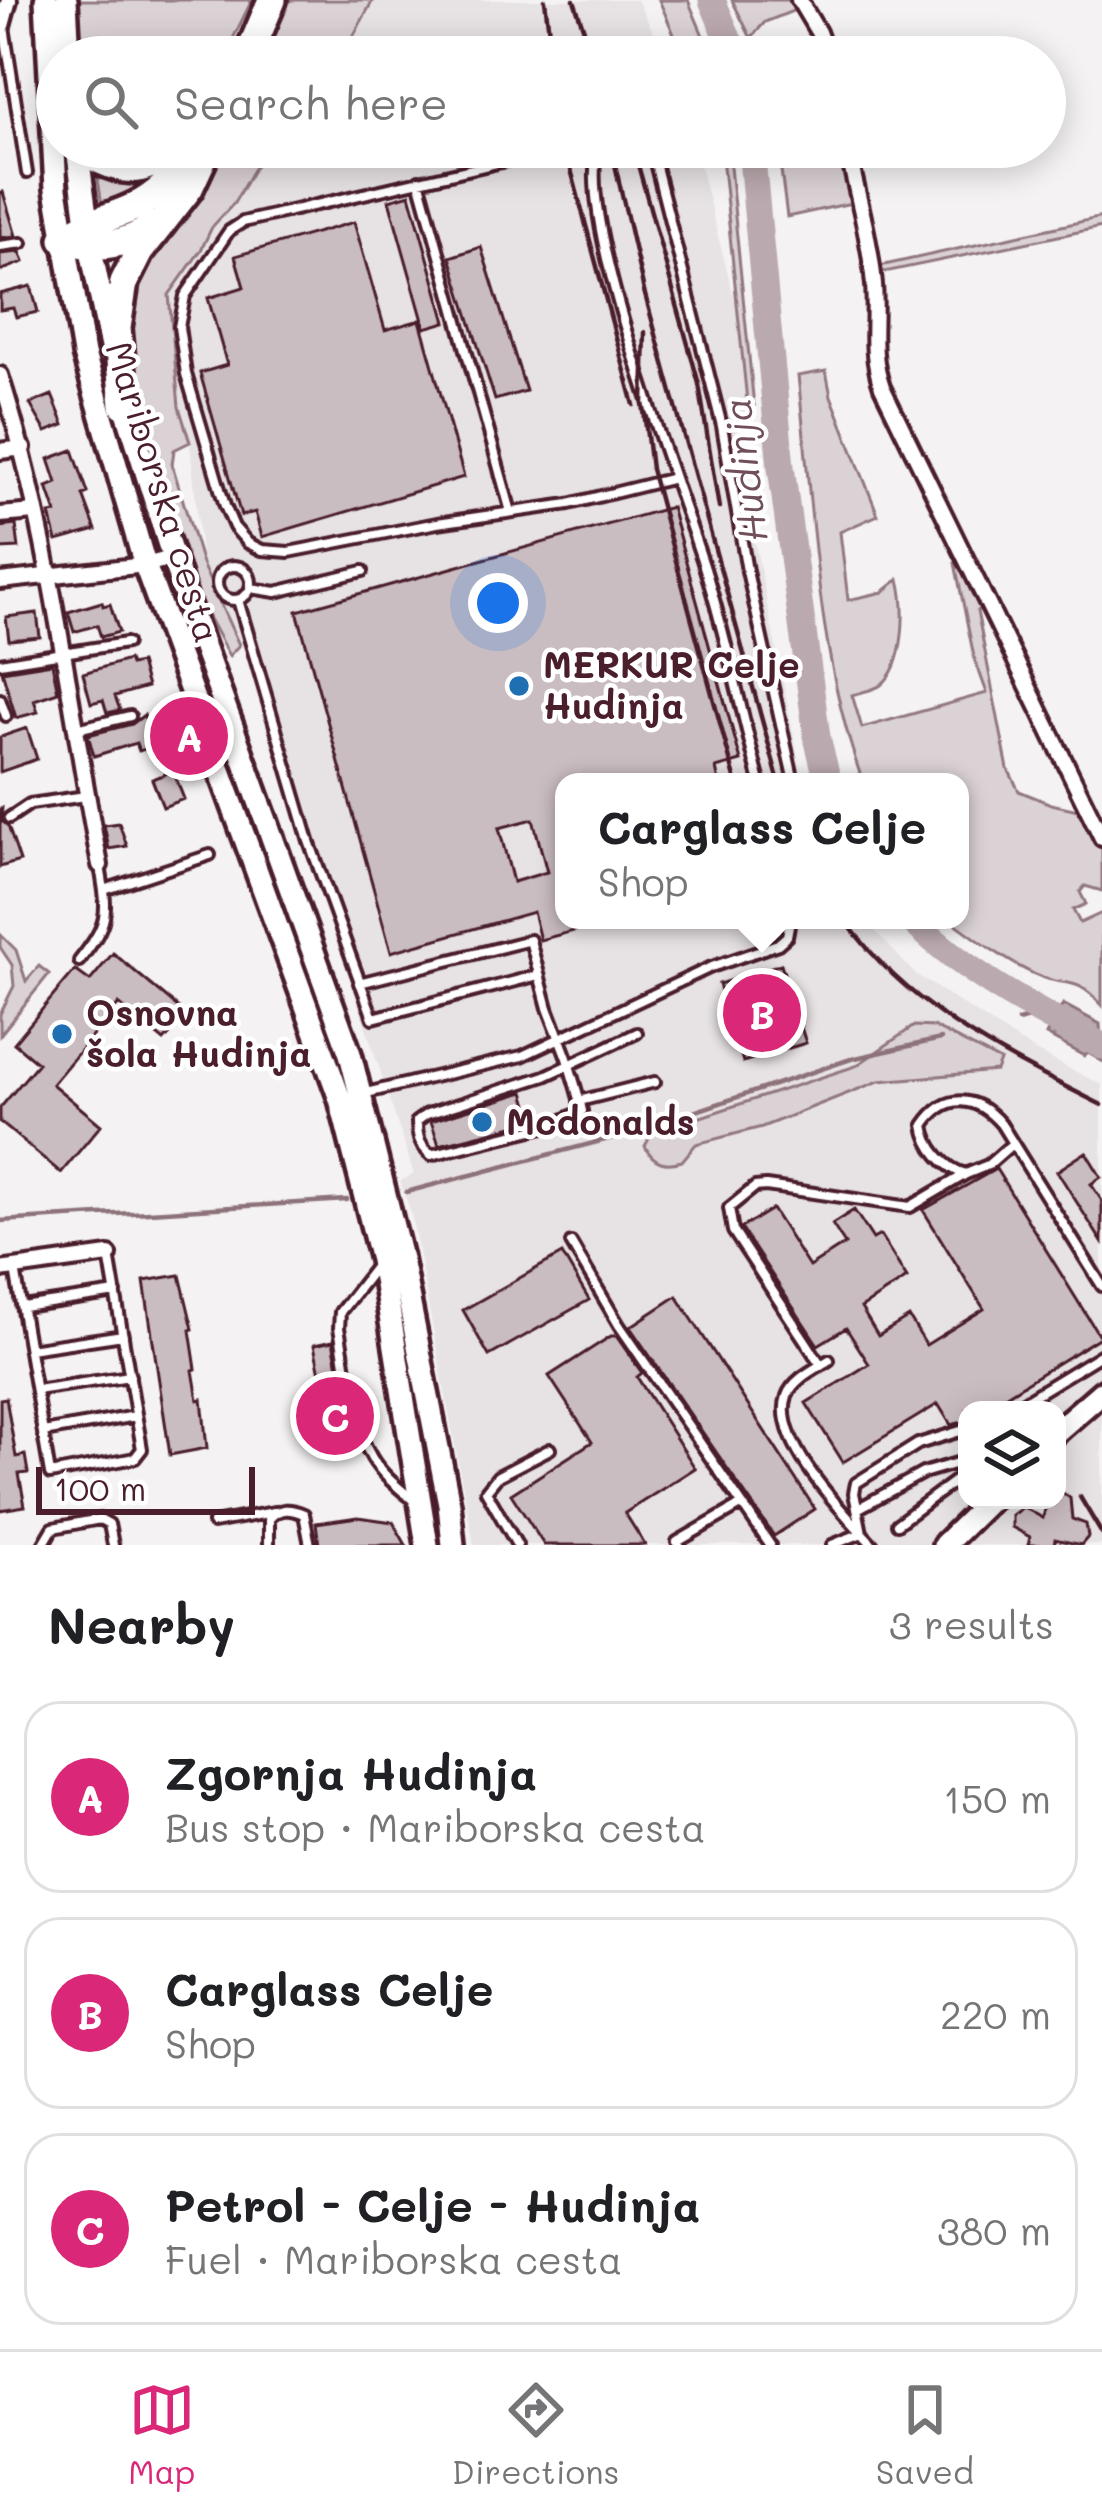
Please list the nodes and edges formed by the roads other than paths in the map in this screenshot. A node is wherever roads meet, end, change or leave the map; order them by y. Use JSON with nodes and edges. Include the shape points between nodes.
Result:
{"nodes":[{"id":1,"x":9,"y":0,"type":"edge"},
{"id":2,"x":46,"y":0,"type":"edge"},
{"id":3,"x":66,"y":0,"type":"edge"},
{"id":4,"x":272,"y":0,"type":"edge"},
{"id":5,"x":799,"y":0,"type":"edge"},
{"id":6,"x":2,"y":30,"type":"edge"},
{"id":7,"x":47,"y":36,"type":"edge"},
{"id":8,"x":68,"y":36,"type":"edge"},
{"id":9,"x":256,"y":36,"type":"edge"},
{"id":10,"x":817,"y":36,"type":"edge"},
{"id":11,"x":58,"y":168,"type":"edge"},
{"id":12,"x":77,"y":168,"type":"edge"},
{"id":13,"x":184,"y":168,"type":"edge"},
{"id":14,"x":197,"y":168,"type":"edge"},
{"id":15,"x":472,"y":168,"type":"edge"},
{"id":16,"x":595,"y":168,"type":"edge"},
{"id":17,"x":656,"y":168,"type":"edge"},
{"id":18,"x":852,"y":168,"type":"edge"},
{"id":19,"x":27,"y":173,"type":"dead end"},
{"id":20,"x":419,"y":180,"type":"junction"},
{"id":21,"x":164,"y":220,"type":"junction"},
{"id":22,"x":80,"y":236,"type":"junction"},
{"id":23,"x":22,"y":243,"type":"dead end"},
{"id":24,"x":0,"y":246,"type":"edge"},
{"id":25,"x":0,"y":375,"type":"edge"},
{"id":26,"x":124,"y":405,"type":"junction"},
{"id":27,"x":22,"y":448,"type":"junction"},
{"id":28,"x":0,"y":451,"type":"edge"},
{"id":29,"x":674,"y":478,"type":"junction"},
{"id":30,"x":34,"y":512,"type":"junction"},
{"id":31,"x":511,"y":512,"type":"junction"},
{"id":32,"x":0,"y":515,"type":"edge"},
{"id":33,"x":172,"y":558,"type":"junction"},
{"id":34,"x":146,"y":565,"type":"junction"},
{"id":35,"x":363,"y":571,"type":"dead end"},
{"id":36,"x":50,"y":578,"type":"junction"},
{"id":37,"x":0,"y":581,"type":"edge"},
{"id":38,"x":251,"y":588,"type":"junction"},
{"id":39,"x":238,"y":600,"type":"junction"},
{"id":40,"x":126,"y":644,"type":"dead end"},
{"id":41,"x":62,"y":650,"type":"junction"},
{"id":42,"x":0,"y":663,"type":"edge"},
{"id":43,"x":0,"y":699,"type":"edge"},
{"id":44,"x":6,"y":716,"type":"dead end"},
{"id":45,"x":130,"y":716,"type":"dead end"},
{"id":46,"x":75,"y":730,"type":"junction"},
{"id":47,"x":758,"y":773,"type":"edge"},
{"id":48,"x":792,"y":773,"type":"edge"},
{"id":49,"x":86,"y":796,"type":"junction"},
{"id":50,"x":9,"y":818,"type":"dead end"},
{"id":51,"x":1102,"y":838,"type":"edge"},
{"id":52,"x":210,"y":855,"type":"dead end"},
{"id":53,"x":100,"y":865,"type":"joint"},
{"id":54,"x":104,"y":890,"type":"junction"},
{"id":55,"x":788,"y":929,"type":"edge"},
{"id":56,"x":80,"y":961,"type":"dead end"},
{"id":57,"x":539,"y":976,"type":"junction"},
{"id":58,"x":359,"y":983,"type":"junction"},
{"id":59,"x":637,"y":1033,"type":"dead end"},
{"id":60,"x":560,"y":1037,"type":"junction"},
{"id":61,"x":569,"y":1063,"type":"junction"},
{"id":62,"x":656,"y":1082,"type":"dead end"},
{"id":63,"x":351,"y":1097,"type":"junction"},
{"id":64,"x":580,"y":1104,"type":"junction"},
{"id":65,"x":1012,"y":1144,"type":"junction"},
{"id":66,"x":967,"y":1174,"type":"junction"},
{"id":67,"x":571,"y":1243,"type":"dead end"},
{"id":68,"x":109,"y":1256,"type":"joint"},
{"id":69,"x":380,"y":1260,"type":"junction"},
{"id":70,"x":8,"y":1269,"type":"edge"},
{"id":71,"x":1102,"y":1286,"type":"edge"},
{"id":72,"x":116,"y":1293,"type":"junction"},
{"id":73,"x":23,"y":1307,"type":"junction"},
{"id":74,"x":122,"y":1335,"type":"junction"},
{"id":75,"x":29,"y":1348,"type":"junction"},
{"id":76,"x":1102,"y":1354,"type":"edge"},
{"id":77,"x":130,"y":1376,"type":"junction"},
{"id":78,"x":36,"y":1390,"type":"junction"},
{"id":79,"x":1102,"y":1392,"type":"edge"},
{"id":80,"x":1025,"y":1401,"type":"edge"},
{"id":81,"x":136,"y":1416,"type":"junction"},
{"id":82,"x":1066,"y":1423,"type":"edge"},
{"id":83,"x":43,"y":1432,"type":"junction"},
{"id":84,"x":958,"y":1433,"type":"edge"},
{"id":85,"x":550,"y":1449,"type":"dead end"},
{"id":86,"x":958,"y":1463,"type":"edge"},
{"id":87,"x":958,"y":1479,"type":"edge"},
{"id":88,"x":742,"y":1505,"type":"junction"},
{"id":89,"x":423,"y":1507,"type":"junction"},
{"id":90,"x":859,"y":1508,"type":"junction"},
{"id":91,"x":981,"y":1509,"type":"edge"},
{"id":92,"x":275,"y":1512,"type":"junction"},
{"id":93,"x":213,"y":1523,"type":"dead end"},
{"id":94,"x":897,"y":1524,"type":"dead end"},
{"id":95,"x":862,"y":1533,"type":"junction"},
{"id":96,"x":43,"y":1545,"type":"edge"},
{"id":97,"x":113,"y":1545,"type":"edge"},
{"id":98,"x":269,"y":1545,"type":"edge"},
{"id":99,"x":310,"y":1545,"type":"edge"},
{"id":100,"x":427,"y":1545,"type":"edge"},
{"id":101,"x":454,"y":1545,"type":"edge"},
{"id":102,"x":517,"y":1545,"type":"edge"},
{"id":103,"x":680,"y":1545,"type":"edge"},
{"id":104,"x":770,"y":1545,"type":"edge"},
{"id":105,"x":832,"y":1545,"type":"edge"},
{"id":106,"x":873,"y":1545,"type":"edge"},
{"id":107,"x":944,"y":1545,"type":"edge"}],
"edges":[{"from":1,"to":6,"type":"street"},
{"from":2,"to":7,"type":"main road","name":"Mariborska cesta"},
{"from":3,"to":8,"type":"main road"},
{"from":4,"to":9,"type":"highway"},
{"from":5,"to":10,"type":"street"},
{"from":6,"to":19,"type":"lane"},
{"from":11,"to":22,"type":"main road","name":"Mariborska cesta"},
{"from":12,"to":22,"type":"main road","name":"Mariborska cesta"},
{"from":13,"to":22,"type":"highway","via":[[157,194]]},
{"from":14,"to":21,"type":"highway"},
{"from":15,"to":20,"type":"lane"},
{"from":16,"to":29,"type":"lane","via":[[595,211]]},
{"from":17,"to":48,"type":"lane","via":[[722,426]]},
{"from":18,"to":51,"type":"street","via":[[882,387]]},
{"from":20,"to":31,"type":"lane"},
{"from":20,"to":31,"type":"lane","via":[[229,231],[185,296],[179,327],[186,374],[234,527],[262,550],[289,552]]},
{"from":21,"to":22,"type":"highway","via":[[126,242]]},
{"from":21,"to":26,"type":"highway","via":[[139,252],[118,305]]},
{"from":22,"to":26,"type":"main road","name":"Mariborska cesta"},
{"from":22,"to":34,"type":"main road","name":"Mariborska cesta","via":[[88,371]]},
{"from":23,"to":24,"type":"lane"},
{"from":25,"to":27,"type":"street"},
{"from":26,"to":33,"type":"main road","name":"Mariborska cesta"},
{"from":27,"to":28,"type":"street"},
{"from":27,"to":30,"type":"street"},
{"from":29,"to":31,"type":"lane"},
{"from":29,"to":47,"type":"lane"},
{"from":30,"to":32,"type":"street"},
{"from":30,"to":36,"type":"street"},
{"from":33,"to":34,"type":"street"},
{"from":33,"to":63,"type":"main road","name":"Mariborska cesta","via":[[326,982]]},
{"from":34,"to":36,"type":"street"},
{"from":34,"to":63,"type":"main road","name":"Mariborska cesta"},
{"from":35,"to":38,"type":"lane","via":[[275,592]]},
{"from":36,"to":37,"type":"street"},
{"from":36,"to":41,"type":"street"},
{"from":38,"to":39,"type":"lane"},
{"from":38,"to":39,"type":"lane","via":[[246,570],[225,567],[216,585]]},
{"from":39,"to":58,"type":"lane"},
{"from":40,"to":41,"type":"lane"},
{"from":41,"to":42,"type":"lane"},
{"from":41,"to":46,"type":"street"},
{"from":43,"to":44,"type":"lane"},
{"from":45,"to":46,"type":"lane"},
{"from":46,"to":49,"type":"street"},
{"from":49,"to":50,"type":"lane","via":[[29,804]]},
{"from":49,"to":53,"type":"street"},
{"from":52,"to":54,"type":"lane"},
{"from":53,"to":54,"type":"lane"},
{"from":54,"to":56,"type":"lane","via":[[102,933]]},
{"from":55,"to":60,"type":"lane","via":[[778,944]]},
{"from":57,"to":58,"type":"lane","via":[[373,1018]]},
{"from":57,"to":58,"type":"lane","via":[[530,940]]},
{"from":57,"to":60,"type":"lane"},
{"from":59,"to":61,"type":"lane"},
{"from":60,"to":61,"type":"lane"},
{"from":60,"to":63,"type":"lane","via":[[494,1064]]},
{"from":61,"to":64,"type":"lane"},
{"from":61,"to":64,"type":"lane","via":[[427,1114],[417,1121],[418,1138],[438,1155],[552,1125],[579,1115]]},
{"from":62,"to":64,"type":"lane"},
{"from":63,"to":69,"type":"main road","name":"Mariborska cesta"},
{"from":63,"to":101,"type":"main road","name":"Mariborska cesta","via":[[400,1254]]},
{"from":65,"to":66,"type":"lane"},
{"from":65,"to":66,"type":"lane","via":[[977,1103],[940,1105],[925,1136],[950,1168]]},
{"from":65,"to":71,"type":"lane"},
{"from":66,"to":95,"type":"lane","via":[[910,1207],[766,1186],[729,1208],[734,1232],[825,1362],[788,1392],[784,1414],[812,1473]]},
{"from":67,"to":88,"type":"lane"},
{"from":68,"to":70,"type":"street"},
{"from":68,"to":72,"type":"lane"},
{"from":69,"to":89,"type":"main road","name":"Mariborska cesta"},
{"from":69,"to":89,"type":"lane","via":[[340,1312],[339,1328],[371,1457]]},
{"from":70,"to":73,"type":"lane"},
{"from":72,"to":73,"type":"lane"},
{"from":72,"to":74,"type":"lane"},
{"from":73,"to":75,"type":"lane"},
{"from":74,"to":75,"type":"lane"},
{"from":74,"to":77,"type":"lane"},
{"from":75,"to":78,"type":"lane"},
{"from":76,"to":80,"type":"lane"},
{"from":77,"to":78,"type":"lane"},
{"from":77,"to":81,"type":"lane"},
{"from":78,"to":83,"type":"lane"},
{"from":79,"to":82,"type":"main road"},
{"from":81,"to":83,"type":"lane"},
{"from":81,"to":83,"type":"lane","via":[[142,1449],[135,1459],[50,1474]]},
{"from":84,"to":90,"type":"lane","via":[[918,1444],[856,1483]]},
{"from":85,"to":102,"type":"lane","via":[[486,1491]]},
{"from":86,"to":90,"type":"lane"},
{"from":87,"to":94,"type":"lane"},
{"from":88,"to":103,"type":"lane"},
{"from":88,"to":104,"type":"lane"},
{"from":89,"to":100,"type":"main road","name":"Mariborska cesta"},
{"from":90,"to":95,"type":"lane"},
{"from":91,"to":107,"type":"main road"},
{"from":92,"to":93,"type":"lane"},
{"from":92,"to":98,"type":"lane"},
{"from":92,"to":99,"type":"lane","via":[[304,1514]]},
{"from":95,"to":105,"type":"lane"},
{"from":95,"to":106,"type":"lane"},
{"from":96,"to":97,"type":"lane","via":[[53,1528],[100,1519]]}]}
